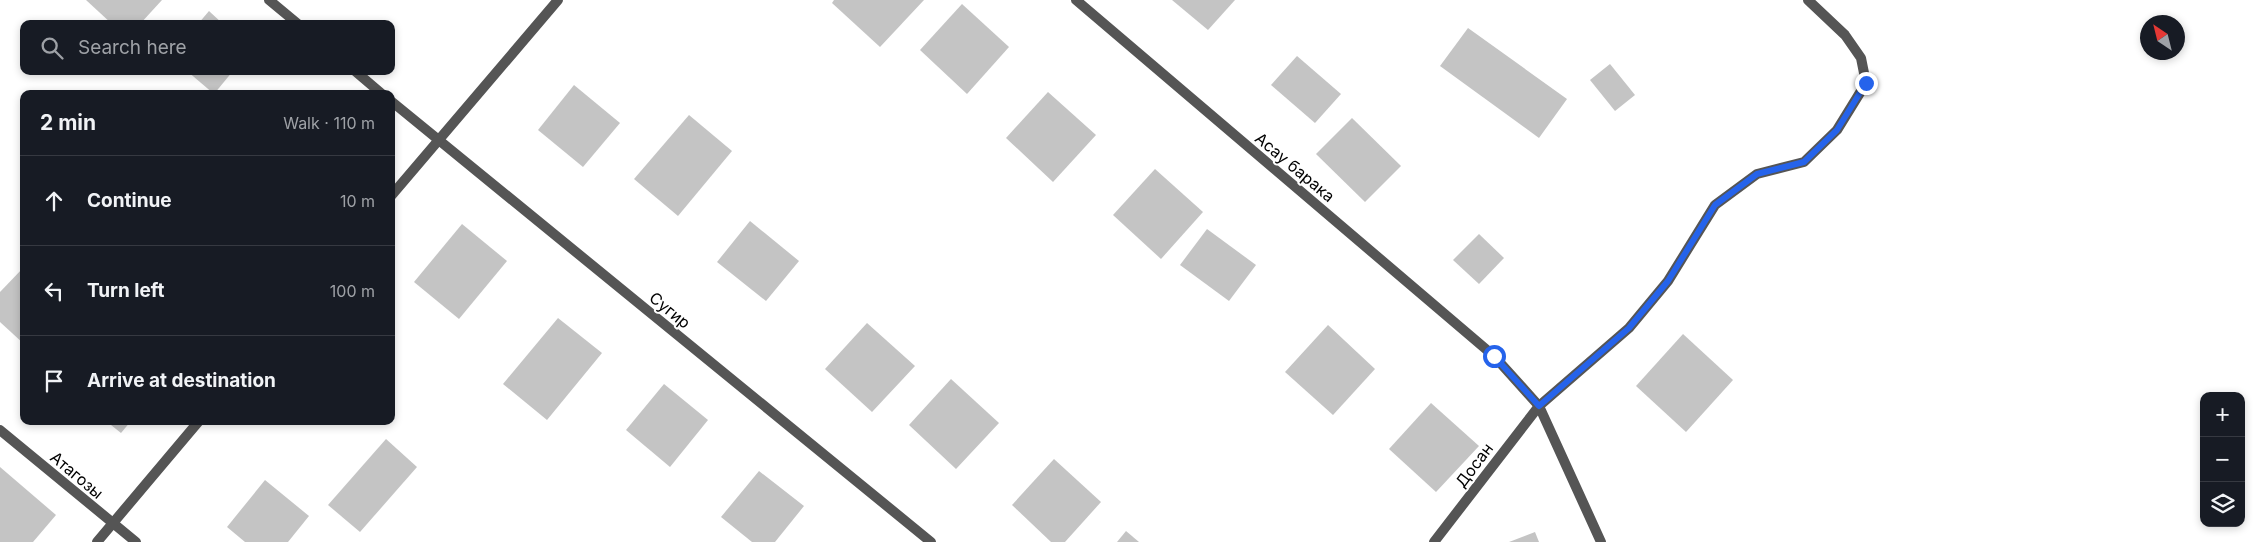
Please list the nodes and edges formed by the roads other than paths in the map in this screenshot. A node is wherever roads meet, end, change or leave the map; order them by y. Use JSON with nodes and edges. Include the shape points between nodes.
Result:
{"nodes":[{"id":1,"x":269,"y":0,"type":"edge"},
{"id":2,"x":558,"y":0,"type":"edge"},
{"id":3,"x":1076,"y":0,"type":"edge"},
{"id":4,"x":1808,"y":0,"type":"edge"},
{"id":5,"x":293,"y":20,"type":"edge"},
{"id":6,"x":360,"y":75,"type":"edge"},
{"id":7,"x":377,"y":90,"type":"edge"},
{"id":8,"x":395,"y":104,"type":"edge"},
{"id":9,"x":438,"y":140,"type":"junction"},
{"id":10,"x":395,"y":191,"type":"edge"},
{"id":11,"x":1539,"y":406,"type":"junction"},
{"id":12,"x":196,"y":425,"type":"edge"},
{"id":13,"x":0,"y":430,"type":"edge"},
{"id":14,"x":112,"y":523,"type":"junction"},
{"id":15,"x":97,"y":542,"type":"edge"},
{"id":16,"x":136,"y":542,"type":"edge"},
{"id":17,"x":931,"y":542,"type":"edge"},
{"id":18,"x":1434,"y":542,"type":"edge"},
{"id":19,"x":1601,"y":542,"type":"edge"}],
"edges":[{"from":1,"to":5,"type":"street"},
{"from":2,"to":9,"type":"street"},
{"from":3,"to":11,"type":"street","name":"Асау барака","via":[[1494,356]]},
{"from":4,"to":11,"type":"street","name":"Досан","via":[[1845,35],[1861,58],[1866,83],[1837,130],[1804,162],[1757,174],[1715,205],[1668,281],[1629,328]]},
{"from":6,"to":7,"type":"street"},
{"from":8,"to":9,"type":"street","name":"Сугир"},
{"from":9,"to":10,"type":"street"},
{"from":9,"to":17,"type":"street","name":"Сугир"},
{"from":11,"to":18,"type":"street","name":"Досан"},
{"from":11,"to":19,"type":"street","name":"Асау барака"},
{"from":12,"to":14,"type":"street"},
{"from":13,"to":14,"type":"street","name":"Атагозы"},
{"from":14,"to":15,"type":"street"},
{"from":14,"to":16,"type":"street","name":"Атагозы"}]}
